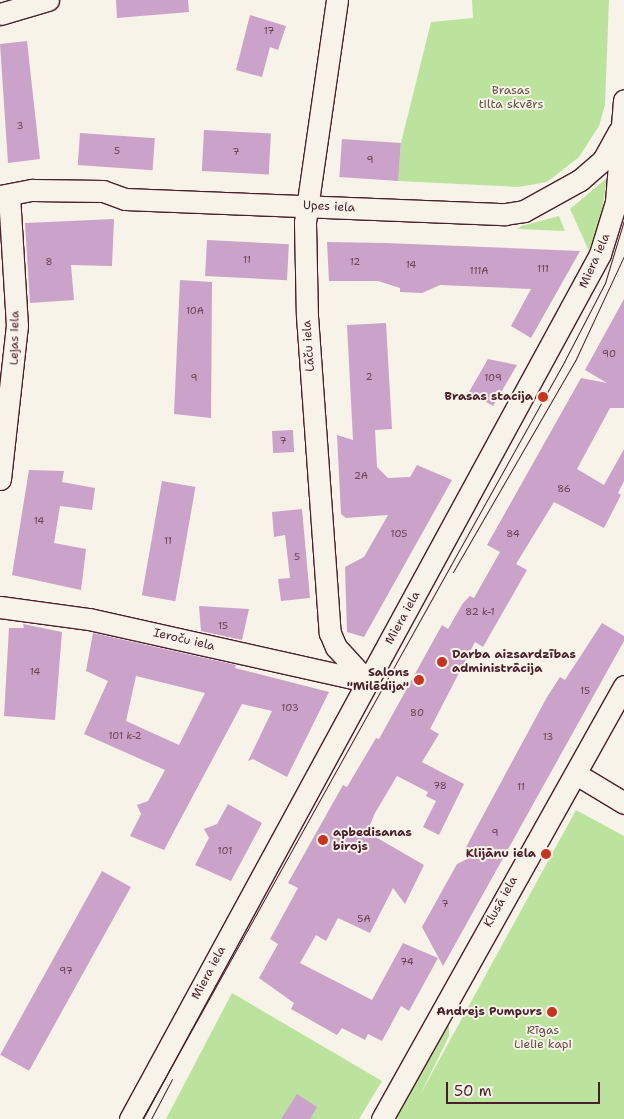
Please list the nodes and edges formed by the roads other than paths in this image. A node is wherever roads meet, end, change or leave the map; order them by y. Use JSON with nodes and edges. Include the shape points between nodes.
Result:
{"nodes":[{"id":1,"x":48,"y":0,"type":"edge"},
{"id":2,"x":337,"y":0,"type":"edge"},
{"id":3,"x":0,"y":14,"type":"edge"},
{"id":4,"x":624,"y":100,"type":"edge"},
{"id":5,"x":622,"y":124,"type":"junction"},
{"id":6,"x":5,"y":196,"type":"edge"},
{"id":7,"x":307,"y":206,"type":"junction"},
{"id":8,"x":0,"y":479,"type":"edge"},
{"id":9,"x":0,"y":607,"type":"edge"},
{"id":10,"x":367,"y":681,"type":"junction"},
{"id":11,"x":624,"y":686,"type":"edge"},
{"id":12,"x":576,"y":774,"type":"junction"},
{"id":13,"x":624,"y":803,"type":"edge"},
{"id":14,"x":130,"y":1119,"type":"edge"},
{"id":15,"x":382,"y":1119,"type":"edge"}],
"edges":[{"from":1,"to":3,"type":"street"},
{"from":2,"to":7,"type":"street","name":"Lāču iela"},
{"from":4,"to":5,"type":"street","name":"Miera iela"},
{"from":5,"to":7,"type":"street","name":"Upes iela","via":[[602,160],[580,180],[524,211],[486,215]]},
{"from":5,"to":10,"type":"street","name":"Miera iela","via":[[616,202],[600,254]]},
{"from":6,"to":7,"type":"street","name":"Upes iela","via":[[32,190],[103,191],[125,199]]},
{"from":6,"to":8,"type":"street","name":"Lejas iela","via":[[17,326]]},
{"from":7,"to":10,"type":"street","name":"Lāču iela","via":[[308,335],[330,633],[336,647]]},
{"from":9,"to":10,"type":"street","name":"Ieroču iela","via":[[89,619]]},
{"from":10,"to":14,"type":"street","name":"Miera iela"},
{"from":11,"to":12,"type":"street","name":"Klusā iela"},
{"from":12,"to":13,"type":"street"},
{"from":12,"to":15,"type":"street","name":"Klusā iela"}]}
